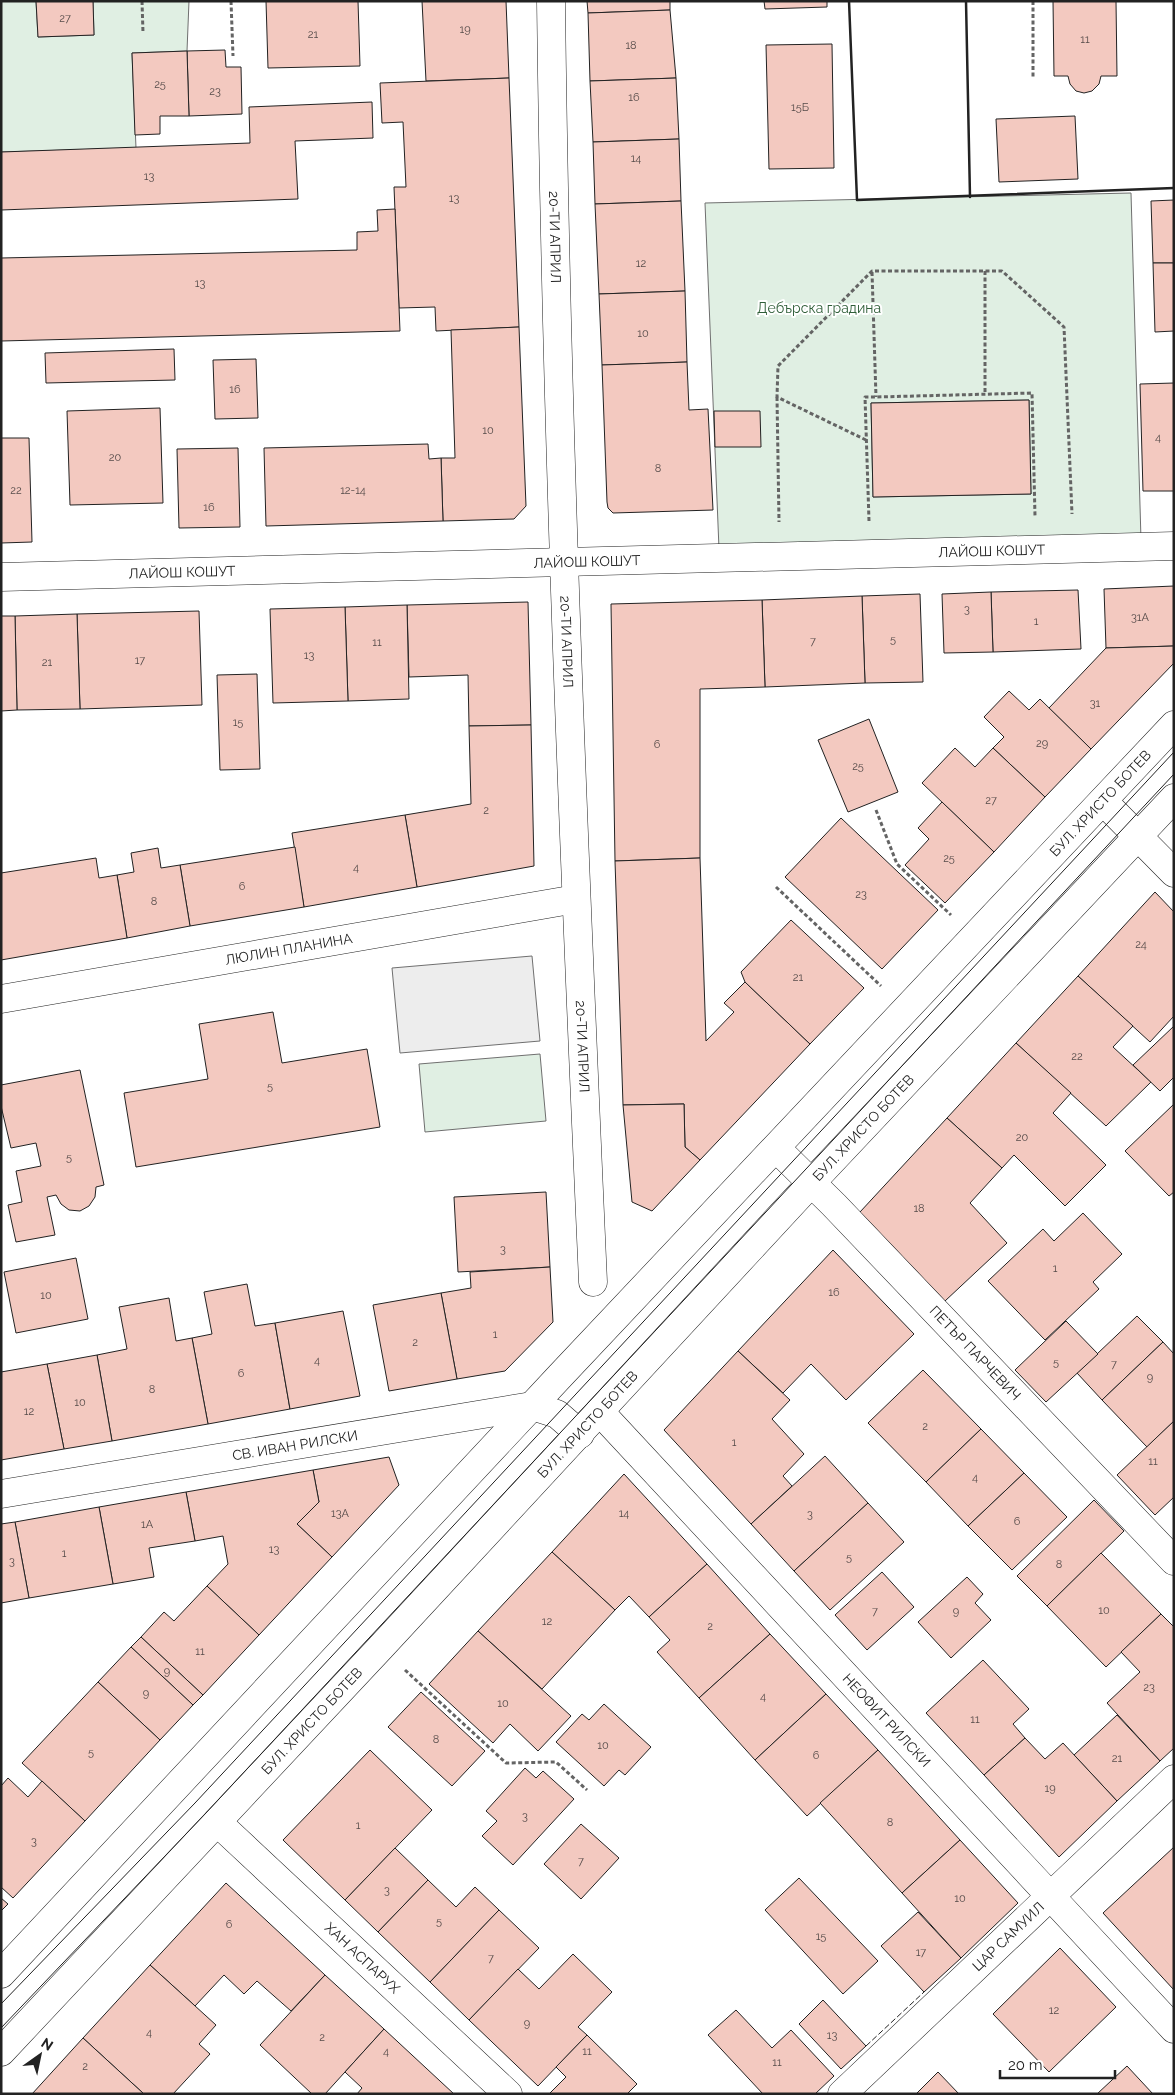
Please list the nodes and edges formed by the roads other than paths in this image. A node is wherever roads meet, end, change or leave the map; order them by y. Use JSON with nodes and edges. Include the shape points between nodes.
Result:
{"nodes":[{"id":1,"x":551,"y":1,"type":"edge"},
{"id":2,"x":1174,"y":546,"type":"edge"},
{"id":3,"x":564,"y":561,"type":"junction"},
{"id":4,"x":1,"y":577,"type":"edge"},
{"id":5,"x":1174,"y":725,"type":"edge"},
{"id":6,"x":1174,"y":798,"type":"edge"},
{"id":7,"x":1103,"y":801,"type":"junction"},
{"id":8,"x":1138,"y":837,"type":"junction"},
{"id":9,"x":1174,"y":873,"type":"edge"},
{"id":10,"x":576,"y":899,"type":"junction"},
{"id":11,"x":1,"y":999,"type":"edge"},
{"id":12,"x":776,"y":1148,"type":"junction"},
{"id":13,"x":812,"y":1182,"type":"junction"},
{"id":14,"x":593,"y":1282,"type":"dead end"},
{"id":15,"x":532,"y":1406,"type":"junction"},
{"id":16,"x":600,"y":1412,"type":"junction"},
{"id":17,"x":580,"y":1434,"type":"junction"},
{"id":18,"x":1,"y":1494,"type":"edge"},
{"id":19,"x":1174,"y":1561,"type":"edge"},
{"id":20,"x":1174,"y":1778,"type":"edge"},
{"id":21,"x":217,"y":1822,"type":"junction"},
{"id":22,"x":1051,"y":1896,"type":"junction"},
{"id":23,"x":1,"y":1974,"type":"edge"},
{"id":24,"x":1174,"y":2029,"type":"edge"},
{"id":25,"x":1,"y":2052,"type":"edge"},
{"id":26,"x":508,"y":2094,"type":"edge"},
{"id":27,"x":842,"y":2094,"type":"edge"}],
"edges":[{"from":1,"to":3,"type":"street","name":"20-ТИ АПРИЛ"},
{"from":2,"to":3,"type":"street","name":"ЛАЙОШ КОШУТ"},
{"from":3,"to":4,"type":"street","name":"ЛАЙОШ КОШУТ"},
{"from":3,"to":10,"type":"street","name":"20-ТИ АПРИЛ"},
{"from":5,"to":7,"type":"street","name":"БУЛ. ХРИСТО БОТЕВ"},
{"from":6,"to":8,"type":"street","name":"БУЛ. ХРИСТО БОТЕВ"},
{"from":7,"to":8,"type":"street"},
{"from":7,"to":12,"type":"street","name":"БУЛ. ХРИСТО БОТЕВ"},
{"from":8,"to":9,"type":"street"},
{"from":8,"to":13,"type":"street","name":"БУЛ. ХРИСТО БОТЕВ"},
{"from":10,"to":11,"type":"street","name":"ЛЮЛИН ПЛАНИНА"},
{"from":10,"to":14,"type":"street","name":"20-ТИ АПРИЛ"},
{"from":12,"to":13,"type":"street","name":"ПЕТЪР ПАРЧЕВИЧ"},
{"from":12,"to":15,"type":"street","name":"БУЛ. ХРИСТО БОТЕВ"},
{"from":13,"to":16,"type":"street","name":"БУЛ. ХРИСТО БОТЕВ"},
{"from":13,"to":19,"type":"street","name":"ПЕТЪР ПАРЧЕВИЧ"},
{"from":15,"to":17,"type":"street","name":"СВ. ИВАН РИЛСКИ","via":[[557,1414]]},
{"from":15,"to":18,"type":"street","name":"СВ. ИВАН РИЛСКИ"},
{"from":15,"to":23,"type":"street","name":"БУЛ. ХРИСТО БОТЕВ"},
{"from":16,"to":17,"type":"street","name":"БУЛ. ХРИСТО БОТЕВ"},
{"from":16,"to":22,"type":"street","name":"НЕОФИТ РИЛСКИ"},
{"from":17,"to":21,"type":"street","name":"БУЛ. ХРИСТО БОТЕВ"},
{"from":20,"to":22,"type":"street","name":"ЦАР САМУИЛ"},
{"from":21,"to":25,"type":"street","name":"БУЛ. ХРИСТО БОТЕВ"},
{"from":21,"to":26,"type":"street","name":"ХАН АСПАРУХ"},
{"from":22,"to":24,"type":"street","name":"НЕОФИТ РИЛСКИ"},
{"from":22,"to":27,"type":"street","name":"ЦАР САМУИЛ"}]}
